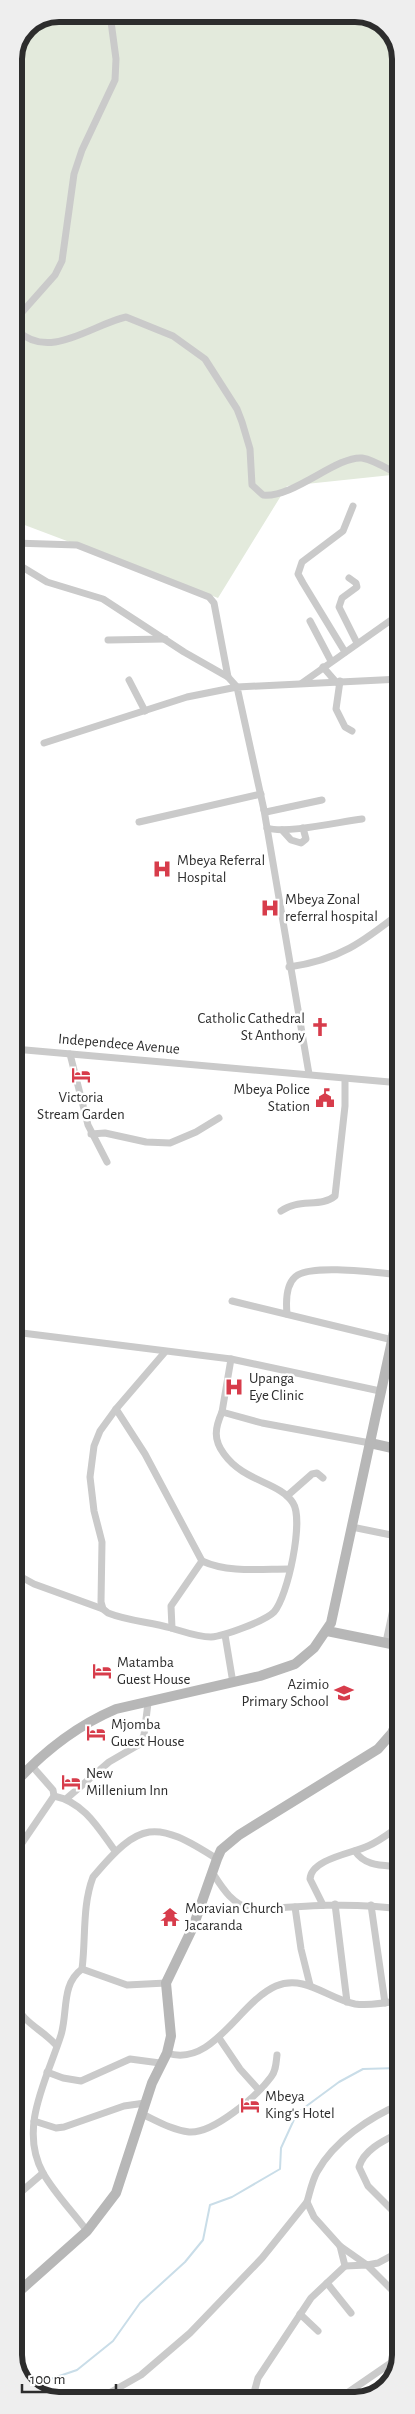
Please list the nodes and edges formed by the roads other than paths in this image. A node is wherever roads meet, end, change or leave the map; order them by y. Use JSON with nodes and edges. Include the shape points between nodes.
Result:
{"nodes":[{"id":1,"x":111,"y":22,"type":"edge"},
{"id":2,"x":23,"y":311,"type":"edge"},
{"id":3,"x":23,"y":334,"type":"edge"},
{"id":4,"x":392,"y":471,"type":"edge"},
{"id":5,"x":353,"y":506,"type":"dead end"},
{"id":6,"x":23,"y":543,"type":"edge"},
{"id":7,"x":23,"y":567,"type":"edge"},
{"id":8,"x":349,"y":578,"type":"dead end"},
{"id":9,"x":392,"y":619,"type":"edge"},
{"id":10,"x":310,"y":621,"type":"dead end"},
{"id":11,"x":166,"y":639,"type":"junction"},
{"id":12,"x":108,"y":640,"type":"dead end"},
{"id":13,"x":357,"y":643,"type":"junction"},
{"id":14,"x":345,"y":652,"type":"junction"},
{"id":15,"x":331,"y":661,"type":"junction"},
{"id":16,"x":323,"y":667,"type":"junction"},
{"id":17,"x":228,"y":677,"type":"junction"},
{"id":18,"x":392,"y":679,"type":"edge"},
{"id":19,"x":129,"y":680,"type":"dead end"},
{"id":20,"x":338,"y":682,"type":"junction"},
{"id":21,"x":302,"y":684,"type":"junction"},
{"id":22,"x":237,"y":687,"type":"junction"},
{"id":23,"x":145,"y":711,"type":"junction"},
{"id":24,"x":352,"y":730,"type":"dead end"},
{"id":25,"x":44,"y":743,"type":"dead end"},
{"id":26,"x":261,"y":794,"type":"junction"},
{"id":27,"x":322,"y":800,"type":"dead end"},
{"id":28,"x":264,"y":810,"type":"junction"},
{"id":29,"x":362,"y":819,"type":"dead end"},
{"id":30,"x":139,"y":822,"type":"dead end"},
{"id":31,"x":267,"y":828,"type":"junction"},
{"id":32,"x":303,"y":828,"type":"junction"},
{"id":33,"x":282,"y":830,"type":"junction"},
{"id":34,"x":392,"y":919,"type":"edge"},
{"id":35,"x":289,"y":967,"type":"junction"},
{"id":36,"x":23,"y":1050,"type":"edge"},
{"id":37,"x":70,"y":1054,"type":"junction"},
{"id":38,"x":309,"y":1074,"type":"junction"},
{"id":39,"x":346,"y":1080,"type":"junction"},
{"id":40,"x":392,"y":1083,"type":"edge"},
{"id":41,"x":219,"y":1118,"type":"dead end"},
{"id":42,"x":92,"y":1134,"type":"junction"},
{"id":43,"x":107,"y":1162,"type":"dead end"},
{"id":44,"x":281,"y":1211,"type":"dead end"},
{"id":45,"x":392,"y":1274,"type":"edge"},
{"id":46,"x":232,"y":1301,"type":"dead end"},
{"id":47,"x":287,"y":1314,"type":"junction"},
{"id":48,"x":23,"y":1333,"type":"edge"},
{"id":49,"x":392,"y":1339,"type":"edge"},
{"id":50,"x":165,"y":1352,"type":"junction"},
{"id":51,"x":392,"y":1353,"type":"edge"},
{"id":52,"x":231,"y":1359,"type":"junction"},
{"id":53,"x":380,"y":1391,"type":"junction"},
{"id":54,"x":116,"y":1409,"type":"junction"},
{"id":55,"x":222,"y":1412,"type":"junction"},
{"id":56,"x":370,"y":1443,"type":"junction"},
{"id":57,"x":392,"y":1448,"type":"edge"},
{"id":58,"x":323,"y":1478,"type":"dead end"},
{"id":59,"x":287,"y":1496,"type":"junction"},
{"id":60,"x":352,"y":1527,"type":"junction"},
{"id":61,"x":392,"y":1535,"type":"edge"},
{"id":62,"x":202,"y":1560,"type":"junction"},
{"id":63,"x":289,"y":1569,"type":"junction"},
{"id":64,"x":23,"y":1578,"type":"edge"},
{"id":65,"x":103,"y":1609,"type":"junction"},
{"id":66,"x":392,"y":1614,"type":"edge"},
{"id":67,"x":172,"y":1628,"type":"junction"},
{"id":68,"x":327,"y":1631,"type":"junction"},
{"id":69,"x":225,"y":1635,"type":"junction"},
{"id":70,"x":386,"y":1642,"type":"junction"},
{"id":71,"x":392,"y":1644,"type":"edge"},
{"id":72,"x":233,"y":1683,"type":"junction"},
{"id":73,"x":148,"y":1703,"type":"junction"},
{"id":74,"x":392,"y":1733,"type":"edge"},
{"id":75,"x":32,"y":1766,"type":"junction"},
{"id":76,"x":23,"y":1775,"type":"edge"},
{"id":77,"x":54,"y":1796,"type":"junction"},
{"id":78,"x":66,"y":1800,"type":"junction"},
{"id":79,"x":392,"y":1831,"type":"edge"},
{"id":80,"x":23,"y":1842,"type":"edge"},
{"id":81,"x":355,"y":1851,"type":"junction"},
{"id":82,"x":116,"y":1852,"type":"junction"},
{"id":83,"x":217,"y":1858,"type":"junction"},
{"id":84,"x":392,"y":1866,"type":"edge"},
{"id":85,"x":212,"y":1872,"type":"junction"},
{"id":86,"x":334,"y":1904,"type":"junction"},
{"id":87,"x":323,"y":1905,"type":"junction"},
{"id":88,"x":371,"y":1905,"type":"junction"},
{"id":89,"x":295,"y":1907,"type":"junction"},
{"id":90,"x":392,"y":1908,"type":"edge"},
{"id":91,"x":82,"y":1969,"type":"junction"},
{"id":92,"x":166,"y":1983,"type":"junction"},
{"id":93,"x":310,"y":1985,"type":"junction"},
{"id":94,"x":347,"y":2002,"type":"junction"},
{"id":95,"x":392,"y":2002,"type":"edge"},
{"id":96,"x":385,"y":2003,"type":"junction"},
{"id":97,"x":23,"y":2018,"type":"edge"},
{"id":98,"x":219,"y":2038,"type":"junction"},
{"id":99,"x":56,"y":2045,"type":"junction"},
{"id":100,"x":167,"y":2053,"type":"junction"},
{"id":101,"x":277,"y":2055,"type":"dead end"},
{"id":102,"x":160,"y":2064,"type":"junction"},
{"id":103,"x":47,"y":2072,"type":"junction"},
{"id":104,"x":259,"y":2090,"type":"junction"},
{"id":105,"x":145,"y":2103,"type":"junction"},
{"id":106,"x":392,"y":2108,"type":"edge"},
{"id":107,"x":142,"y":2114,"type":"junction"},
{"id":108,"x":34,"y":2120,"type":"junction"},
{"id":109,"x":392,"y":2137,"type":"edge"},
{"id":110,"x":43,"y":2173,"type":"junction"},
{"id":111,"x":23,"y":2190,"type":"edge"},
{"id":112,"x":307,"y":2202,"type":"junction"},
{"id":113,"x":392,"y":2210,"type":"edge"},
{"id":114,"x":87,"y":2231,"type":"junction"},
{"id":115,"x":340,"y":2246,"type":"junction"},
{"id":116,"x":392,"y":2256,"type":"edge"},
{"id":117,"x":367,"y":2265,"type":"junction"},
{"id":118,"x":345,"y":2266,"type":"junction"},
{"id":119,"x":327,"y":2283,"type":"junction"},
{"id":120,"x":23,"y":2287,"type":"edge"},
{"id":121,"x":392,"y":2288,"type":"edge"},
{"id":122,"x":351,"y":2313,"type":"dead end"},
{"id":123,"x":300,"y":2314,"type":"junction"},
{"id":124,"x":318,"y":2331,"type":"dead end"},
{"id":125,"x":391,"y":2363,"type":"edge"},
{"id":126,"x":114,"y":2391,"type":"edge"},
{"id":127,"x":254,"y":2391,"type":"edge"},
{"id":128,"x":350,"y":2391,"type":"edge"}],
"edges":[{"from":1,"to":2,"type":"street","via":[[116,59],[114,80],[74,174],[62,260],[55,275]]},
{"from":3,"to":4,"type":"street","via":[[32,339],[58,341],[126,317],[173,336],[197,352],[237,408],[248,439],[252,485],[263,495],[281,492],[356,458],[374,462]]},
{"from":5,"to":14,"type":"street","via":[[343,531],[302,562],[298,569],[303,584]]},
{"from":6,"to":17,"type":"street","via":[[77,545],[210,597],[214,603]]},
{"from":7,"to":11,"type":"street","via":[[47,582],[97,596]]},
{"from":8,"to":13,"type":"street","via":[[357,587],[342,598],[340,607]]},
{"from":9,"to":13,"type":"street"},
{"from":10,"to":15,"type":"street"},
{"from":11,"to":12,"type":"street"},
{"from":11,"to":17,"type":"street"},
{"from":13,"to":14,"type":"street"},
{"from":14,"to":15,"type":"street"},
{"from":15,"to":16,"type":"street"},
{"from":16,"to":20,"type":"street"},
{"from":16,"to":21,"type":"street"},
{"from":17,"to":22,"type":"street"},
{"from":18,"to":20,"type":"street"},
{"from":19,"to":23,"type":"street"},
{"from":20,"to":21,"type":"street"},
{"from":20,"to":24,"type":"street","via":[[336,709],[345,727]]},
{"from":21,"to":22,"type":"street"},
{"from":22,"to":23,"type":"street","via":[[187,697]]},
{"from":22,"to":26,"type":"street"},
{"from":23,"to":25,"type":"street"},
{"from":26,"to":28,"type":"street"},
{"from":26,"to":30,"type":"street"},
{"from":27,"to":28,"type":"street"},
{"from":28,"to":31,"type":"street"},
{"from":29,"to":32,"type":"street"},
{"from":31,"to":33,"type":"street"},
{"from":31,"to":35,"type":"street"},
{"from":32,"to":33,"type":"street"},
{"from":32,"to":33,"type":"street","via":[[306,839],[300,843],[291,840]]},
{"from":34,"to":35,"type":"street","via":[[351,950],[329,959]]},
{"from":35,"to":38,"type":"street"},
{"from":36,"to":37,"type":"street","name":"Independece Avenue"},
{"from":37,"to":38,"type":"street","name":"Independece Avenue"},
{"from":37,"to":42,"type":"street"},
{"from":38,"to":39,"type":"street","name":"Independece Avenue"},
{"from":39,"to":40,"type":"street","name":"Independece Avenue"},
{"from":39,"to":44,"type":"street","via":[[335,1196],[321,1202],[299,1202]]},
{"from":41,"to":42,"type":"street","via":[[170,1143],[146,1142],[106,1132]]},
{"from":42,"to":43,"type":"street"},
{"from":45,"to":47,"type":"street","via":[[322,1270],[300,1274],[291,1282]]},
{"from":46,"to":47,"type":"street"},
{"from":47,"to":49,"type":"street"},
{"from":48,"to":50,"type":"street"},
{"from":50,"to":52,"type":"street"},
{"from":50,"to":54,"type":"street"},
{"from":51,"to":53,"type":"street"},
{"from":52,"to":53,"type":"street"},
{"from":52,"to":55,"type":"street"},
{"from":53,"to":56,"type":"street"},
{"from":54,"to":62,"type":"street","via":[[145,1454]]},
{"from":54,"to":65,"type":"street","via":[[100,1431],[90,1461],[91,1492],[102,1542]]},
{"from":55,"to":56,"type":"street","via":[[262,1423]]},
{"from":55,"to":59,"type":"street","via":[[215,1432],[216,1440],[228,1460],[246,1475]]},
{"from":56,"to":57,"type":"street"},
{"from":56,"to":60,"type":"street"},
{"from":58,"to":59,"type":"street","via":[[318,1473],[312,1474]]},
{"from":59,"to":63,"type":"street","via":[[298,1512]]},
{"from":60,"to":61,"type":"street"},
{"from":60,"to":68,"type":"street"},
{"from":62,"to":63,"type":"street","via":[[229,1568]]},
{"from":62,"to":67,"type":"street","via":[[171,1606]]},
{"from":63,"to":69,"type":"street","via":[[274,1611]]},
{"from":64,"to":65,"type":"street"},
{"from":65,"to":67,"type":"street","via":[[116,1616]]},
{"from":66,"to":70,"type":"street"},
{"from":67,"to":69,"type":"street","via":[[200,1636]]},
{"from":68,"to":70,"type":"street"},
{"from":68,"to":72,"type":"street","via":[[314,1648],[295,1664]]},
{"from":69,"to":72,"type":"street"},
{"from":70,"to":71,"type":"street"},
{"from":72,"to":73,"type":"street"},
{"from":73,"to":75,"type":"street","via":[[116,1709],[94,1719],[64,1738]]},
{"from":73,"to":78,"type":"street","via":[[140,1744],[109,1762]]},
{"from":74,"to":83,"type":"street","via":[[378,1749],[239,1835],[221,1850]]},
{"from":75,"to":76,"type":"street"},
{"from":75,"to":77,"type":"street","via":[[53,1790]]},
{"from":77,"to":78,"type":"street"},
{"from":77,"to":80,"type":"street"},
{"from":78,"to":82,"type":"street","via":[[86,1813]]},
{"from":79,"to":81,"type":"street","via":[[370,1846]]},
{"from":81,"to":84,"type":"street","via":[[362,1860]]},
{"from":81,"to":87,"type":"street","via":[[322,1863],[310,1875]]},
{"from":82,"to":83,"type":"street","via":[[139,1834],[159,1830]]},
{"from":82,"to":91,"type":"street","via":[[90,1884]]},
{"from":83,"to":85,"type":"street"},
{"from":85,"to":89,"type":"street","via":[[228,1897],[243,1907],[252,1910]]},
{"from":85,"to":92,"type":"street","via":[[192,1927]]},
{"from":86,"to":87,"type":"street"},
{"from":86,"to":88,"type":"street"},
{"from":86,"to":94,"type":"street"},
{"from":87,"to":89,"type":"street"},
{"from":88,"to":90,"type":"street"},
{"from":88,"to":96,"type":"street"},
{"from":89,"to":93,"type":"street"},
{"from":91,"to":92,"type":"street","via":[[127,1985]]},
{"from":91,"to":99,"type":"street","via":[[67,1988],[63,2022]]},
{"from":92,"to":100,"type":"street","via":[[171,2036]]},
{"from":93,"to":94,"type":"street"},
{"from":93,"to":98,"type":"street","via":[[283,1984],[267,1991]]},
{"from":94,"to":96,"type":"street"},
{"from":95,"to":96,"type":"street"},
{"from":97,"to":99,"type":"street"},
{"from":98,"to":100,"type":"street","via":[[191,2054]]},
{"from":98,"to":104,"type":"street"},
{"from":99,"to":103,"type":"street"},
{"from":100,"to":102,"type":"street"},
{"from":101,"to":104,"type":"street","via":[[272,2076]]},
{"from":102,"to":103,"type":"street","via":[[130,2059],[81,2081]]},
{"from":102,"to":105,"type":"street"},
{"from":103,"to":108,"type":"street"},
{"from":104,"to":107,"type":"street","via":[[212,2126],[195,2132],[164,2125]]},
{"from":105,"to":107,"type":"street"},
{"from":105,"to":108,"type":"street","via":[[124,2106],[64,2127],[56,2128]]},
{"from":106,"to":112,"type":"street","via":[[358,2127],[334,2151],[317,2172]]},
{"from":107,"to":114,"type":"street","via":[[116,2194]]},
{"from":108,"to":110,"type":"street","via":[[34,2143]]},
{"from":109,"to":113,"type":"street","via":[[369,2151],[359,2167],[368,2186]]},
{"from":110,"to":111,"type":"street"},
{"from":110,"to":114,"type":"street"},
{"from":112,"to":115,"type":"street","via":[[314,2217]]},
{"from":112,"to":126,"type":"street","via":[[262,2258],[176,2347],[141,2376]]},
{"from":114,"to":120,"type":"street"},
{"from":115,"to":117,"type":"street"},
{"from":115,"to":118,"type":"street"},
{"from":116,"to":117,"type":"street","via":[[378,2264]]},
{"from":117,"to":118,"type":"street"},
{"from":117,"to":121,"type":"street"},
{"from":118,"to":119,"type":"street"},
{"from":119,"to":122,"type":"street"},
{"from":119,"to":123,"type":"street"},
{"from":123,"to":124,"type":"street"},
{"from":123,"to":127,"type":"street","via":[[258,2378]]},
{"from":125,"to":128,"type":"street"}]}
